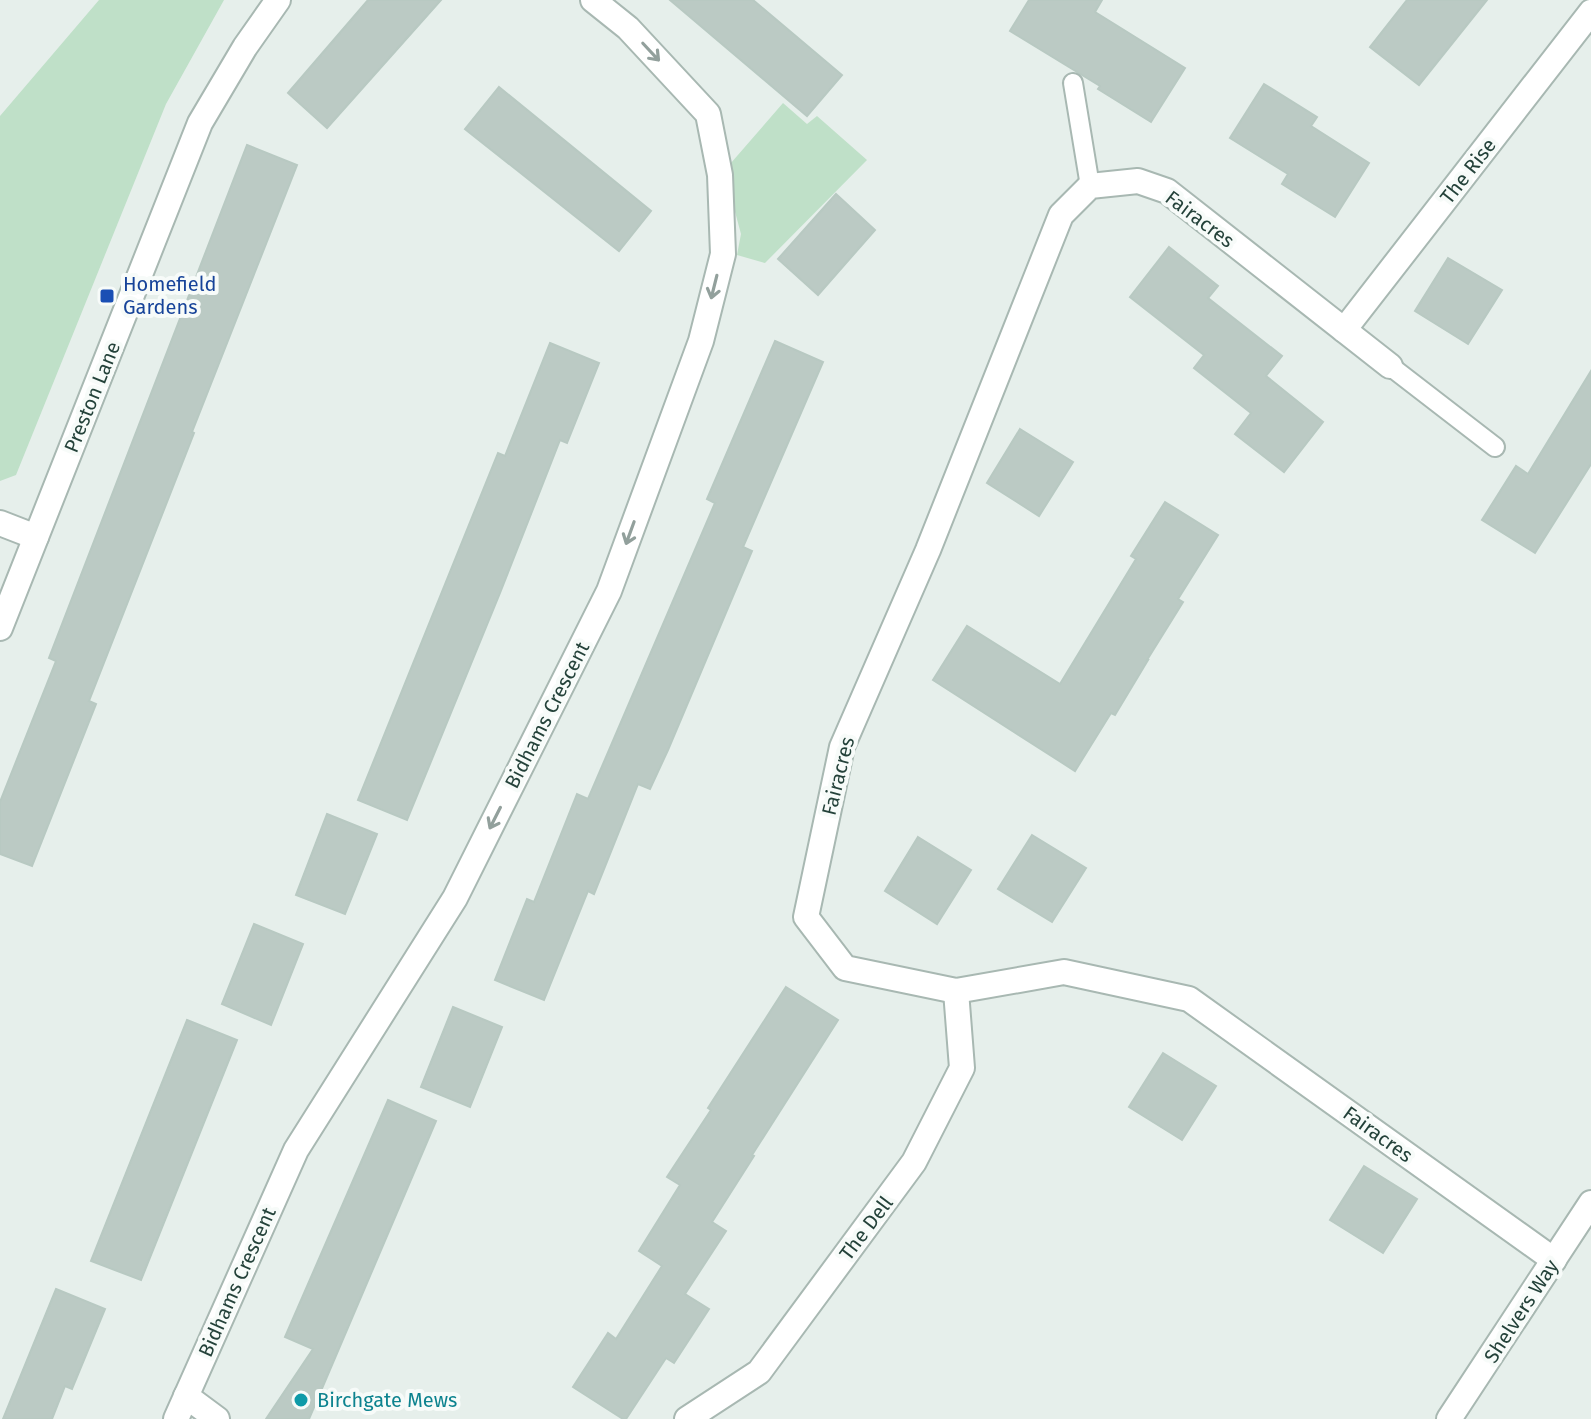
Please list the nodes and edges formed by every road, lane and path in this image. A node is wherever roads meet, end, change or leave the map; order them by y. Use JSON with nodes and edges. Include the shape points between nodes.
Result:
{"nodes":[{"id":1,"x":278,"y":0,"type":"edge"},
{"id":2,"x":593,"y":0,"type":"edge"},
{"id":3,"x":1591,"y":12,"type":"edge"},
{"id":4,"x":1073,"y":83,"type":"dead end"},
{"id":5,"x":1090,"y":186,"type":"junction"},
{"id":6,"x":1344,"y":330,"type":"junction"},
{"id":7,"x":1390,"y":366,"type":"joint"},
{"id":8,"x":1495,"y":447,"type":"dead end"},
{"id":9,"x":0,"y":523,"type":"edge"},
{"id":10,"x":36,"y":537,"type":"junction"},
{"id":11,"x":0,"y":628,"type":"edge"},
{"id":12,"x":956,"y":991,"type":"junction"},
{"id":13,"x":1591,"y":1203,"type":"edge"},
{"id":14,"x":1554,"y":1260,"type":"junction"},
{"id":15,"x":186,"y":1396,"type":"junction"},
{"id":16,"x":176,"y":1419,"type":"edge"},
{"id":17,"x":217,"y":1419,"type":"edge"},
{"id":18,"x":687,"y":1419,"type":"edge"},
{"id":19,"x":1449,"y":1419,"type":"edge"}],
"edges":[{"from":1,"to":10,"type":"street","name":"Preston Lane","via":[[200,123]]},
{"from":2,"to":15,"type":"street","name":"Bidhams Crescent","one_way":true,"via":[[628,28],[708,114],[720,175],[723,254],[701,341],[609,591],[455,898],[296,1150]]},
{"from":3,"to":6,"type":"street","name":"The Rise"},
{"from":4,"to":5,"type":"lane"},
{"from":5,"to":6,"type":"street","name":"Fairacres","via":[[1138,181],[1167,191]]},
{"from":5,"to":12,"type":"street","name":"Fairacres","via":[[1061,215],[928,550],[842,747],[806,917],[845,968]]},
{"from":6,"to":7,"type":"street","name":"Fairacres"},
{"from":7,"to":8,"type":"lane"},
{"from":9,"to":10,"type":"street"},
{"from":10,"to":11,"type":"street","name":"Preston Lane"},
{"from":12,"to":14,"type":"street","name":"Fairacres","via":[[1064,972],[1189,999]]},
{"from":12,"to":18,"type":"street","name":"The Dell","via":[[962,1068],[914,1162],[759,1372]]},
{"from":13,"to":14,"type":"street","name":"Shelvers Way"},
{"from":14,"to":19,"type":"street","name":"Shelvers Way"},
{"from":15,"to":16,"type":"street","name":"Bidhams Crescent"},
{"from":15,"to":17,"type":"street"}]}
